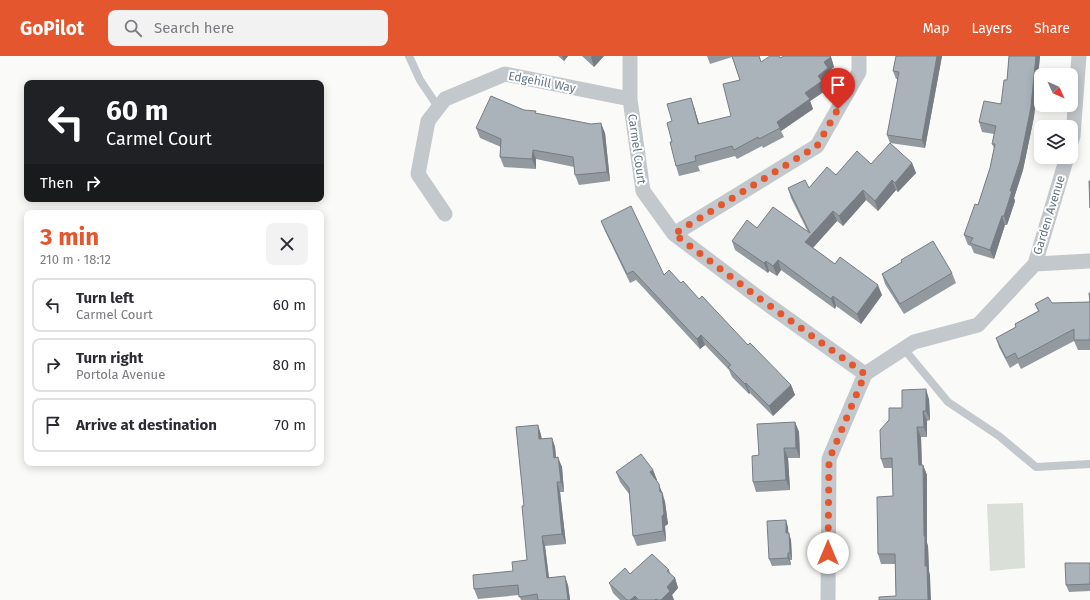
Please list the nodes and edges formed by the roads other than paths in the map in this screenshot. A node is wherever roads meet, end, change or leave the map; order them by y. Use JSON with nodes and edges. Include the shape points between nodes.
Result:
{"nodes":[{"id":1,"x":409,"y":56,"type":"edge"},
{"id":2,"x":630,"y":56,"type":"edge"},
{"id":3,"x":860,"y":56,"type":"edge"},
{"id":4,"x":1080,"y":56,"type":"edge"},
{"id":5,"x":630,"y":99,"type":"junction"},
{"id":6,"x":438,"y":107,"type":"junction"},
{"id":7,"x":1074,"y":120,"type":"edge"},
{"id":8,"x":1064,"y":164,"type":"edge"},
{"id":9,"x":445,"y":214,"type":"dead end"},
{"id":10,"x":674,"y":234,"type":"junction"},
{"id":11,"x":1090,"y":262,"type":"edge"},
{"id":12,"x":1035,"y":264,"type":"junction"},
{"id":13,"x":904,"y":349,"type":"junction"},
{"id":14,"x":865,"y":374,"type":"junction"},
{"id":15,"x":1090,"y":464,"type":"edge"},
{"id":16,"x":828,"y":600,"type":"edge"}],
"edges":[{"from":1,"to":6,"type":"lane","via":[[420,80]]},
{"from":2,"to":5,"type":"street","name":"Carmel Court"},
{"from":3,"to":10,"type":"street","via":[[859,72],[817,146]]},
{"from":4,"to":7,"type":"street"},
{"from":5,"to":6,"type":"street","name":"Edgehill Way","via":[[505,74],[445,99]]},
{"from":5,"to":10,"type":"street","name":"Carmel Court","via":[[643,191]]},
{"from":6,"to":9,"type":"street","name":"Edgehill Way","via":[[428,121],[418,174]]},
{"from":8,"to":12,"type":"street","name":"Garden Avenue"},
{"from":10,"to":14,"type":"street","name":"Carmel Court"},
{"from":11,"to":12,"type":"street"},
{"from":12,"to":13,"type":"street","name":"Garden Avenue","via":[[978,325],[914,342]]},
{"from":13,"to":14,"type":"street","name":"Garden Avenue"},
{"from":13,"to":15,"type":"lane","via":[[948,402],[999,436],[1036,467]]},
{"from":14,"to":16,"type":"street","via":[[829,460]]}]}
